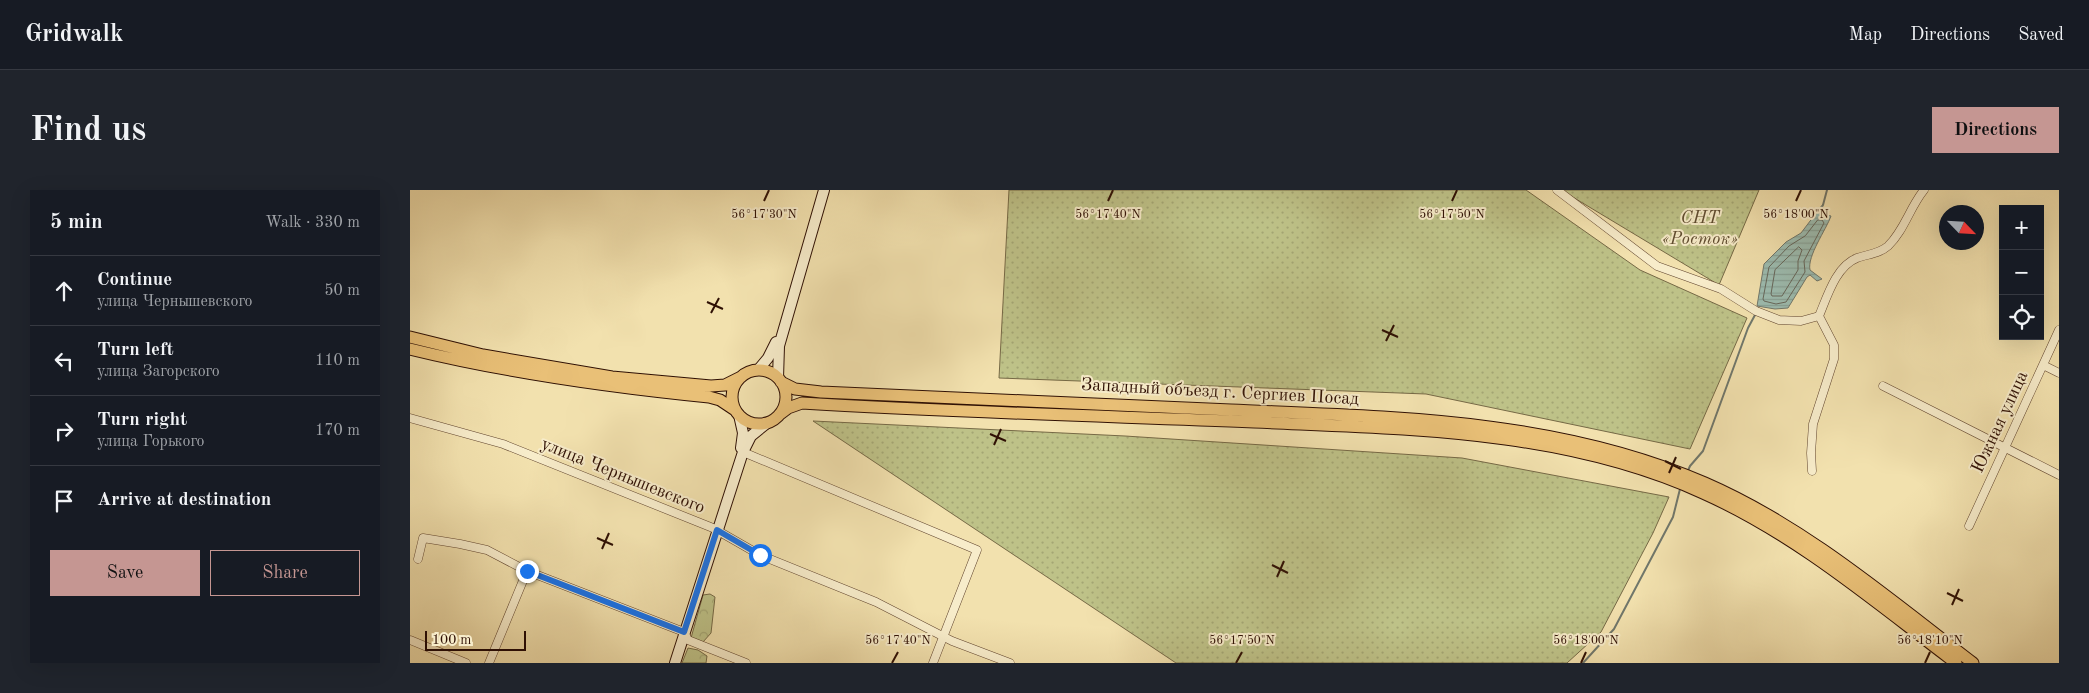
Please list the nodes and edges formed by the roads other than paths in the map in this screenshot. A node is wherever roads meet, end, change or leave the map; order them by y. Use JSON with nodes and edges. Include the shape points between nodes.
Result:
{"nodes":[{"id":1,"x":824,"y":190,"type":"edge"},
{"id":2,"x":1557,"y":190,"type":"edge"},
{"id":3,"x":1924,"y":190,"type":"edge"},
{"id":4,"x":793,"y":300,"type":"junction"},
{"id":5,"x":1819,"y":316,"type":"junction"},
{"id":6,"x":2059,"y":330,"type":"edge"},
{"id":7,"x":410,"y":337,"type":"edge"},
{"id":8,"x":410,"y":348,"type":"edge"},
{"id":9,"x":2042,"y":365,"type":"junction"},
{"id":10,"x":758,"y":370,"type":"junction"},
{"id":11,"x":2059,"y":373,"type":"edge"},
{"id":12,"x":741,"y":377,"type":"junction"},
{"id":13,"x":780,"y":380,"type":"junction"},
{"id":14,"x":1883,"y":386,"type":"dead end"},
{"id":15,"x":737,"y":412,"type":"junction"},
{"id":16,"x":780,"y":414,"type":"junction"},
{"id":17,"x":410,"y":418,"type":"edge"},
{"id":18,"x":767,"y":423,"type":"junction"},
{"id":19,"x":2005,"y":448,"type":"junction"},
{"id":20,"x":743,"y":452,"type":"junction"},
{"id":21,"x":1653,"y":468,"type":"junction"},
{"id":22,"x":1812,"y":472,"type":"dead end"},
{"id":23,"x":2059,"y":475,"type":"edge"},
{"id":24,"x":735,"y":476,"type":"junction"},
{"id":25,"x":1704,"y":488,"type":"junction"},
{"id":26,"x":1969,"y":526,"type":"dead end"},
{"id":27,"x":717,"y":530,"type":"junction"},
{"id":28,"x":418,"y":559,"type":"dead end"},
{"id":29,"x":527,"y":571,"type":"junction"},
{"id":30,"x":684,"y":632,"type":"junction"},
{"id":31,"x":943,"y":637,"type":"junction"},
{"id":32,"x":410,"y":640,"type":"edge"},
{"id":33,"x":466,"y":663,"type":"edge"},
{"id":34,"x":489,"y":663,"type":"edge"},
{"id":35,"x":674,"y":663,"type":"edge"},
{"id":36,"x":746,"y":663,"type":"edge"},
{"id":37,"x":933,"y":663,"type":"edge"},
{"id":38,"x":1010,"y":663,"type":"edge"},
{"id":39,"x":1956,"y":663,"type":"edge"},
{"id":40,"x":1973,"y":663,"type":"edge"}],
"edges":[{"from":1,"to":4,"type":"main road"},
{"from":2,"to":5,"type":"street","via":[[1656,266],[1721,289],[1756,311],[1779,320],[1801,321]]},
{"from":3,"to":5,"type":"street","via":[[1890,244],[1881,252],[1854,259],[1843,269]]},
{"from":4,"to":10,"type":"main road","via":[[773,349]]},
{"from":4,"to":13,"type":"main road","via":[[778,351]]},
{"from":5,"to":22,"type":"street","via":[[1834,345],[1834,359],[1813,424]]},
{"from":6,"to":9,"type":"street","name":"Южная улица"},
{"from":7,"to":12,"type":"main road","via":[[612,377],[711,386],[725,385]]},
{"from":8,"to":15,"type":"main road","via":[[611,387],[709,397],[720,400]]},
{"from":9,"to":11,"type":"street"},
{"from":9,"to":19,"type":"street","name":"Южная улица"},
{"from":10,"to":12,"type":"main road"},
{"from":10,"to":13,"type":"main road"},
{"from":12,"to":15,"type":"main road","via":[[733,393]]},
{"from":13,"to":16,"type":"main road","via":[[786,395]]},
{"from":13,"to":21,"type":"main road","name":"Западный объезд г. Сергиев Посад","via":[[795,389],[821,392],[1461,422],[1572,441]]},
{"from":14,"to":19,"type":"street"},
{"from":15,"to":18,"type":"main road","via":[[748,422]]},
{"from":15,"to":24,"type":"main road","via":[[743,434]]},
{"from":16,"to":18,"type":"main road"},
{"from":16,"to":21,"type":"main road","name":"Западный объезд г. Сергиев Посад","via":[[802,403],[1458,432],[1524,441]]},
{"from":17,"to":27,"type":"street","name":"улица Чернышевского","via":[[502,444]]},
{"from":18,"to":20,"type":"main road","via":[[751,436]]},
{"from":19,"to":23,"type":"street"},
{"from":19,"to":26,"type":"street","name":"Южная улица"},
{"from":20,"to":24,"type":"main road"},
{"from":20,"to":31,"type":"street","via":[[977,550]]},
{"from":21,"to":25,"type":"main road"},
{"from":24,"to":27,"type":"main road"},
{"from":25,"to":39,"type":"main road","via":[[1797,544]]},
{"from":25,"to":40,"type":"main road","via":[[1746,503],[1802,535]]},
{"from":27,"to":30,"type":"main road"},
{"from":27,"to":31,"type":"street","name":"улица Чернышевского","via":[[760,555],[876,602]]},
{"from":28,"to":29,"type":"street","via":[[423,538],[487,550]]},
{"from":29,"to":30,"type":"street"},
{"from":29,"to":34,"type":"street"},
{"from":30,"to":35,"type":"main road"},
{"from":30,"to":36,"type":"street","via":[[688,640]]},
{"from":31,"to":37,"type":"street"},
{"from":31,"to":38,"type":"street","name":"улица Чернышевского"},
{"from":32,"to":33,"type":"street"}]}
